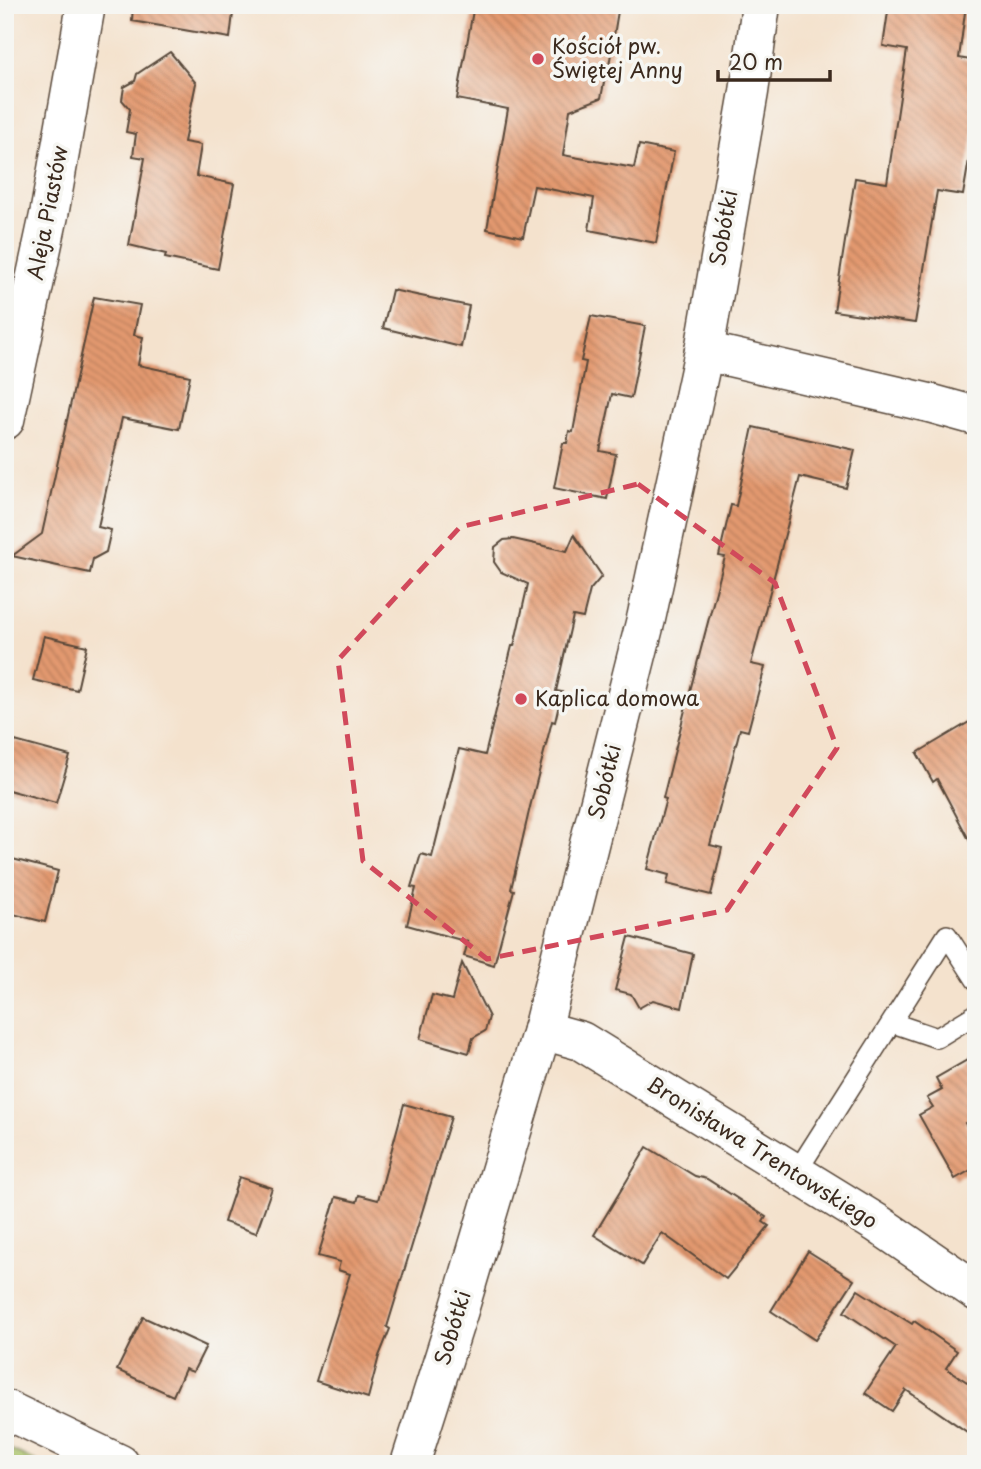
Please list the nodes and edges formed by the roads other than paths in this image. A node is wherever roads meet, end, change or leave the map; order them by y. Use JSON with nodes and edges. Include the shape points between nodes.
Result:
{"nodes":[{"id":1,"x":86,"y":5,"type":"edge"},
{"id":2,"x":761,"y":5,"type":"edge"},
{"id":3,"x":704,"y":351,"type":"junction"},
{"id":4,"x":976,"y":416,"type":"edge"},
{"id":5,"x":5,"y":420,"type":"edge"},
{"id":6,"x":976,"y":980,"type":"edge"},
{"id":7,"x":976,"y":1014,"type":"edge"},
{"id":8,"x":893,"y":1023,"type":"junction"},
{"id":9,"x":542,"y":1030,"type":"junction"},
{"id":10,"x":796,"y":1174,"type":"junction"},
{"id":11,"x":976,"y":1291,"type":"edge"},
{"id":12,"x":5,"y":1409,"type":"edge"},
{"id":13,"x":120,"y":1464,"type":"edge"},
{"id":14,"x":410,"y":1464,"type":"edge"}],
"edges":[{"from":1,"to":5,"type":"street","name":"Aleja Piastów","via":[[49,215]]},
{"from":2,"to":3,"type":"street","name":"Sobótki"},
{"from":3,"to":4,"type":"street"},
{"from":3,"to":9,"type":"street","name":"Sobótki","via":[[646,619]]},
{"from":6,"to":8,"type":"lane","via":[[947,935]]},
{"from":7,"to":8,"type":"lane","via":[[937,1038]]},
{"from":8,"to":10,"type":"lane"},
{"from":9,"to":10,"type":"street","name":"Bronisława Trentowskiego","via":[[581,1041]]},
{"from":9,"to":14,"type":"street","name":"Sobótki"},
{"from":10,"to":11,"type":"street","name":"Bronisława Trentowskiego"},
{"from":12,"to":13,"type":"street"}]}
